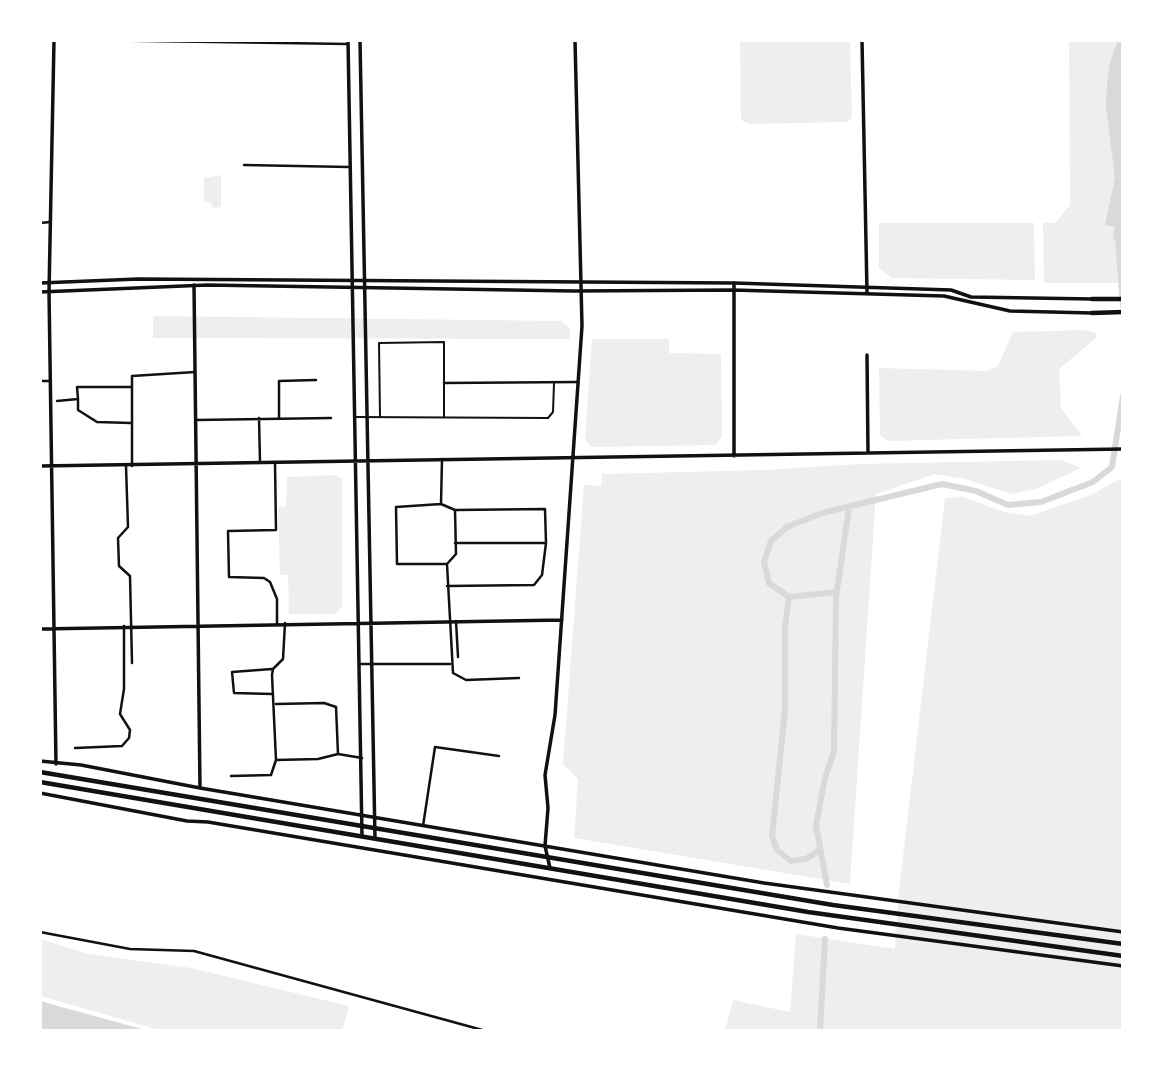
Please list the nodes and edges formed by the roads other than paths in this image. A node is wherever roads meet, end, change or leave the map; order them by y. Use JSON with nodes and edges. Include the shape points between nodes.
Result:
{"nodes":[{"id":1,"x":62,"y":40,"type":"edge"},
{"id":2,"x":80,"y":40,"type":"edge"},
{"id":3,"x":360,"y":40,"type":"edge"},
{"id":4,"x":575,"y":40,"type":"edge"},
{"id":5,"x":862,"y":40,"type":"edge"},
{"id":6,"x":54,"y":41,"type":"edge"},
{"id":7,"x":348,"y":42,"type":"edge"},
{"id":8,"x":244,"y":165,"type":"dead end"},
{"id":9,"x":352,"y":167,"type":"junction"},
{"id":10,"x":50,"y":222,"type":"junction"},
{"id":11,"x":40,"y":223,"type":"edge"},
{"id":12,"x":355,"y":280,"type":"junction"},
{"id":13,"x":365,"y":280,"type":"junction"},
{"id":14,"x":40,"y":283,"type":"edge"},
{"id":15,"x":49,"y":283,"type":"junction"},
{"id":16,"x":734,"y":283,"type":"junction"},
{"id":17,"x":580,"y":284,"type":"junction"},
{"id":18,"x":194,"y":285,"type":"junction"},
{"id":19,"x":867,"y":286,"type":"junction"},
{"id":20,"x":355,"y":287,"type":"junction"},
{"id":21,"x":365,"y":287,"type":"junction"},
{"id":22,"x":733,"y":290,"type":"junction"},
{"id":23,"x":581,"y":291,"type":"junction"},
{"id":24,"x":40,"y":292,"type":"edge"},
{"id":25,"x":49,"y":292,"type":"junction"},
{"id":26,"x":867,"y":293,"type":"junction"},
{"id":27,"x":1092,"y":299,"type":"joint"},
{"id":28,"x":1123,"y":299,"type":"edge"},
{"id":29,"x":1092,"y":313,"type":"joint"},
{"id":30,"x":1123,"y":313,"type":"edge"},
{"id":31,"x":867,"y":355,"type":"dead end"},
{"id":32,"x":195,"y":372,"type":"junction"},
{"id":33,"x":316,"y":380,"type":"dead end"},
{"id":34,"x":40,"y":381,"type":"edge"},
{"id":35,"x":50,"y":381,"type":"junction"},
{"id":36,"x":554,"y":382,"type":"junction"},
{"id":37,"x":578,"y":382,"type":"junction"},
{"id":38,"x":444,"y":383,"type":"junction"},
{"id":39,"x":131,"y":387,"type":"junction"},
{"id":40,"x":78,"y":399,"type":"junction"},
{"id":41,"x":57,"y":401,"type":"dead end"},
{"id":42,"x":354,"y":417,"type":"junction"},
{"id":43,"x":367,"y":417,"type":"junction"},
{"id":44,"x":444,"y":417,"type":"junction"},
{"id":45,"x":259,"y":418,"type":"junction"},
{"id":46,"x":279,"y":418,"type":"junction"},
{"id":47,"x":331,"y":418,"type":"dead end"},
{"id":48,"x":380,"y":418,"type":"junction"},
{"id":49,"x":196,"y":420,"type":"junction"},
{"id":50,"x":131,"y":423,"type":"junction"},
{"id":51,"x":1123,"y":449,"type":"edge"},
{"id":52,"x":868,"y":453,"type":"junction"},
{"id":53,"x":734,"y":456,"type":"junction"},
{"id":54,"x":442,"y":459,"type":"junction"},
{"id":55,"x":572,"y":459,"type":"junction"},
{"id":56,"x":367,"y":460,"type":"junction"},
{"id":57,"x":356,"y":461,"type":"junction"},
{"id":58,"x":260,"y":462,"type":"junction"},
{"id":59,"x":275,"y":462,"type":"junction"},
{"id":60,"x":196,"y":463,"type":"junction"},
{"id":61,"x":40,"y":466,"type":"edge"},
{"id":62,"x":51,"y":466,"type":"junction"},
{"id":63,"x":129,"y":466,"type":"junction"},
{"id":64,"x":441,"y":504,"type":"junction"},
{"id":65,"x":455,"y":510,"type":"junction"},
{"id":66,"x":456,"y":543,"type":"junction"},
{"id":67,"x":546,"y":543,"type":"junction"},
{"id":68,"x":447,"y":564,"type":"junction"},
{"id":69,"x":447,"y":586,"type":"junction"},
{"id":70,"x":562,"y":620,"type":"junction"},
{"id":71,"x":449,"y":621,"type":"junction"},
{"id":72,"x":456,"y":621,"type":"junction"},
{"id":73,"x":360,"y":622,"type":"junction"},
{"id":74,"x":370,"y":622,"type":"junction"},
{"id":75,"x":285,"y":623,"type":"junction"},
{"id":76,"x":277,"y":624,"type":"junction"},
{"id":77,"x":200,"y":625,"type":"junction"},
{"id":78,"x":124,"y":626,"type":"junction"},
{"id":79,"x":132,"y":626,"type":"junction"},
{"id":80,"x":54,"y":628,"type":"junction"},
{"id":81,"x":40,"y":629,"type":"edge"},
{"id":82,"x":458,"y":657,"type":"dead end"},
{"id":83,"x":132,"y":663,"type":"dead end"},
{"id":84,"x":360,"y":664,"type":"junction"},
{"id":85,"x":371,"y":664,"type":"junction"},
{"id":86,"x":450,"y":664,"type":"junction"},
{"id":87,"x":273,"y":669,"type":"junction"},
{"id":88,"x":519,"y":678,"type":"dead end"},
{"id":89,"x":272,"y":694,"type":"junction"},
{"id":90,"x":275,"y":704,"type":"junction"},
{"id":91,"x":75,"y":748,"type":"dead end"},
{"id":92,"x":338,"y":754,"type":"junction"},
{"id":93,"x":499,"y":756,"type":"dead end"},
{"id":94,"x":362,"y":758,"type":"junction"},
{"id":95,"x":276,"y":760,"type":"junction"},
{"id":96,"x":40,"y":761,"type":"edge"},
{"id":97,"x":56,"y":764,"type":"junction"},
{"id":98,"x":40,"y":772,"type":"edge"},
{"id":99,"x":232,"y":776,"type":"dead end"},
{"id":100,"x":40,"y":782,"type":"edge"},
{"id":101,"x":200,"y":788,"type":"junction"},
{"id":102,"x":40,"y":793,"type":"edge"},
{"id":103,"x":363,"y":816,"type":"junction"},
{"id":104,"x":374,"y":818,"type":"junction"},
{"id":105,"x":363,"y":826,"type":"junction"},
{"id":106,"x":423,"y":826,"type":"junction"},
{"id":107,"x":374,"y":827,"type":"junction"},
{"id":108,"x":362,"y":836,"type":"junction"},
{"id":109,"x":375,"y":838,"type":"junction"},
{"id":110,"x":545,"y":846,"type":"junction"},
{"id":111,"x":547,"y":857,"type":"junction"},
{"id":112,"x":550,"y":869,"type":"junction"},
{"id":113,"x":40,"y":932,"type":"edge"},
{"id":114,"x":1123,"y":932,"type":"edge"},
{"id":115,"x":1123,"y":944,"type":"edge"},
{"id":116,"x":1123,"y":956,"type":"edge"},
{"id":117,"x":1123,"y":966,"type":"edge"},
{"id":118,"x":486,"y":1031,"type":"edge"}],
"edges":[{"from":1,"to":6,"type":"street"},
{"from":2,"to":7,"type":"street"},
{"from":3,"to":13,"type":"street"},
{"from":4,"to":17,"type":"street"},
{"from":5,"to":19,"type":"street"},
{"from":6,"to":10,"type":"street"},
{"from":7,"to":9,"type":"street"},
{"from":8,"to":9,"type":"street"},
{"from":9,"to":12,"type":"street"},
{"from":10,"to":11,"type":"street"},
{"from":10,"to":15,"type":"street"},
{"from":12,"to":13,"type":"street"},
{"from":12,"to":15,"type":"street"},
{"from":12,"to":20,"type":"street"},
{"from":13,"to":17,"type":"street"},
{"from":13,"to":21,"type":"street"},
{"from":14,"to":15,"type":"street"},
{"from":15,"to":25,"type":"street"},
{"from":16,"to":17,"type":"street"},
{"from":16,"to":19,"type":"street"},
{"from":16,"to":22,"type":"street"},
{"from":17,"to":23,"type":"street"},
{"from":18,"to":20,"type":"street"},
{"from":18,"to":25,"type":"street"},
{"from":18,"to":32,"type":"street"},
{"from":19,"to":26,"type":"street"},
{"from":19,"to":27,"type":"street","via":[[951,290],[971,297]]},
{"from":20,"to":21,"type":"street"},
{"from":20,"to":42,"type":"street"},
{"from":21,"to":23,"type":"street"},
{"from":21,"to":43,"type":"street"},
{"from":22,"to":23,"type":"street"},
{"from":22,"to":26,"type":"street"},
{"from":22,"to":53,"type":"street"},
{"from":23,"to":37,"type":"street"},
{"from":24,"to":25,"type":"street"},
{"from":25,"to":35,"type":"street"},
{"from":26,"to":29,"type":"street","via":[[944,296],[1010,311]]},
{"from":27,"to":28,"type":"main road"},
{"from":29,"to":30,"type":"main road"},
{"from":31,"to":52,"type":"street"},
{"from":32,"to":39,"type":"street","via":[[135,373]]},
{"from":32,"to":49,"type":"street"},
{"from":33,"to":46,"type":"street","via":[[279,381]]},
{"from":34,"to":35,"type":"street"},
{"from":35,"to":62,"type":"street"},
{"from":36,"to":37,"type":"street"},
{"from":36,"to":38,"type":"street"},
{"from":36,"to":44,"type":"street","via":[[553,412],[548,418]]},
{"from":37,"to":55,"type":"street"},
{"from":38,"to":44,"type":"street"},
{"from":38,"to":48,"type":"street","via":[[444,342],[379,343]]},
{"from":39,"to":40,"type":"street","via":[[77,387]]},
{"from":39,"to":50,"type":"street"},
{"from":40,"to":41,"type":"street"},
{"from":40,"to":50,"type":"street","via":[[78,410],[97,422]]},
{"from":42,"to":43,"type":"street"},
{"from":42,"to":57,"type":"street"},
{"from":43,"to":48,"type":"street"},
{"from":43,"to":56,"type":"street"},
{"from":44,"to":48,"type":"street"},
{"from":45,"to":46,"type":"street"},
{"from":45,"to":49,"type":"street"},
{"from":45,"to":58,"type":"street"},
{"from":46,"to":47,"type":"street"},
{"from":49,"to":60,"type":"street"},
{"from":50,"to":63,"type":"street"},
{"from":51,"to":52,"type":"street"},
{"from":52,"to":53,"type":"street"},
{"from":53,"to":55,"type":"street"},
{"from":54,"to":55,"type":"street"},
{"from":54,"to":56,"type":"street"},
{"from":54,"to":64,"type":"street"},
{"from":55,"to":70,"type":"street"},
{"from":56,"to":57,"type":"street"},
{"from":56,"to":74,"type":"street"},
{"from":57,"to":59,"type":"street"},
{"from":57,"to":73,"type":"street"},
{"from":58,"to":59,"type":"street"},
{"from":58,"to":60,"type":"street"},
{"from":59,"to":76,"type":"street","via":[[276,530],[229,531],[229,578],[270,582],[275,588]]},
{"from":60,"to":63,"type":"street"},
{"from":60,"to":77,"type":"street"},
{"from":61,"to":62,"type":"street"},
{"from":62,"to":63,"type":"street"},
{"from":62,"to":80,"type":"street"},
{"from":63,"to":79,"type":"street","via":[[128,527],[118,538],[119,566],[130,576]]},
{"from":64,"to":65,"type":"street"},
{"from":64,"to":68,"type":"street","via":[[396,507],[397,564]]},
{"from":65,"to":66,"type":"street"},
{"from":65,"to":67,"type":"street","via":[[545,509]]},
{"from":66,"to":67,"type":"street"},
{"from":66,"to":68,"type":"street","via":[[456,554]]},
{"from":67,"to":69,"type":"street","via":[[542,575],[534,585]]},
{"from":68,"to":69,"type":"street"},
{"from":69,"to":71,"type":"street"},
{"from":70,"to":72,"type":"street"},
{"from":70,"to":110,"type":"street","via":[[545,775]]},
{"from":71,"to":72,"type":"street"},
{"from":71,"to":74,"type":"street"},
{"from":71,"to":86,"type":"street"},
{"from":72,"to":82,"type":"street"},
{"from":73,"to":74,"type":"street"},
{"from":73,"to":75,"type":"street"},
{"from":73,"to":84,"type":"street"},
{"from":74,"to":85,"type":"street"},
{"from":75,"to":76,"type":"street"},
{"from":75,"to":87,"type":"street","via":[[283,659]]},
{"from":76,"to":77,"type":"street"},
{"from":77,"to":79,"type":"street"},
{"from":77,"to":101,"type":"street"},
{"from":78,"to":79,"type":"street"},
{"from":78,"to":80,"type":"street"},
{"from":78,"to":91,"type":"street","via":[[120,714],[130,730],[129,738],[122,746]]},
{"from":79,"to":83,"type":"street"},
{"from":80,"to":81,"type":"street"},
{"from":80,"to":97,"type":"street"},
{"from":84,"to":85,"type":"street"},
{"from":84,"to":94,"type":"street"},
{"from":85,"to":86,"type":"street"},
{"from":85,"to":104,"type":"street"},
{"from":86,"to":88,"type":"street","via":[[453,673],[466,680]]},
{"from":87,"to":89,"type":"street"},
{"from":87,"to":89,"type":"street","via":[[232,671],[234,693]]},
{"from":89,"to":90,"type":"street"},
{"from":90,"to":92,"type":"street","via":[[335,706]]},
{"from":90,"to":95,"type":"street"},
{"from":92,"to":94,"type":"street"},
{"from":92,"to":95,"type":"street"},
{"from":93,"to":106,"type":"street","via":[[435,747]]},
{"from":94,"to":103,"type":"street"},
{"from":95,"to":99,"type":"street","via":[[271,775]]},
{"from":96,"to":97,"type":"street"},
{"from":97,"to":101,"type":"street"},
{"from":98,"to":105,"type":"main road"},
{"from":100,"to":108,"type":"main road"},
{"from":101,"to":103,"type":"street"},
{"from":102,"to":117,"type":"street","via":[[828,926]]},
{"from":103,"to":104,"type":"street"},
{"from":103,"to":105,"type":"street"},
{"from":104,"to":106,"type":"street"},
{"from":104,"to":107,"type":"street"},
{"from":105,"to":107,"type":"main road"},
{"from":105,"to":108,"type":"street"},
{"from":106,"to":110,"type":"street"},
{"from":107,"to":109,"type":"street"},
{"from":107,"to":111,"type":"main road"},
{"from":108,"to":109,"type":"main road"},
{"from":109,"to":112,"type":"main road"},
{"from":110,"to":111,"type":"street"},
{"from":110,"to":114,"type":"street","via":[[828,892]]},
{"from":111,"to":112,"type":"street"},
{"from":111,"to":115,"type":"main road","via":[[833,905]]},
{"from":112,"to":116,"type":"main road","via":[[818,914]]},
{"from":113,"to":118,"type":"street","via":[[130,949],[194,951]]}]}
